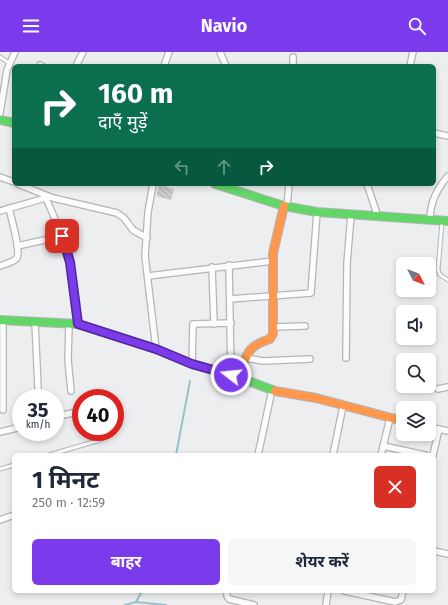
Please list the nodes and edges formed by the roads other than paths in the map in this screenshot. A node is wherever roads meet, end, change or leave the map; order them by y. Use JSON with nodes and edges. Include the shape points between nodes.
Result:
{"nodes":[{"id":1,"x":15,"y":52,"type":"edge"},
{"id":2,"x":83,"y":52,"type":"edge"},
{"id":3,"x":169,"y":52,"type":"edge"},
{"id":4,"x":220,"y":52,"type":"edge"},
{"id":5,"x":413,"y":52,"type":"edge"},
{"id":6,"x":0,"y":57,"type":"edge"},
{"id":7,"x":293,"y":57,"type":"dead end"},
{"id":8,"x":9,"y":63,"type":"junction"},
{"id":9,"x":77,"y":64,"type":"edge"},
{"id":10,"x":165,"y":64,"type":"edge"},
{"id":11,"x":225,"y":64,"type":"edge"},
{"id":12,"x":293,"y":64,"type":"edge"},
{"id":13,"x":410,"y":64,"type":"edge"},
{"id":14,"x":0,"y":113,"type":"edge"},
{"id":15,"x":0,"y":120,"type":"edge"},
{"id":16,"x":12,"y":123,"type":"edge"},
{"id":17,"x":436,"y":133,"type":"edge"},
{"id":18,"x":448,"y":136,"type":"edge"},
{"id":19,"x":448,"y":176,"type":"edge"},
{"id":20,"x":0,"y":177,"type":"edge"},
{"id":21,"x":12,"y":181,"type":"edge"},
{"id":22,"x":22,"y":186,"type":"edge"},
{"id":23,"x":153,"y":186,"type":"edge"},
{"id":24,"x":222,"y":186,"type":"edge"},
{"id":25,"x":289,"y":186,"type":"edge"},
{"id":26,"x":368,"y":186,"type":"edge"},
{"id":27,"x":49,"y":198,"type":"junction"},
{"id":28,"x":285,"y":206,"type":"junction"},
{"id":29,"x":9,"y":208,"type":"junction"},
{"id":30,"x":0,"y":211,"type":"edge"},
{"id":31,"x":317,"y":212,"type":"junction"},
{"id":32,"x":350,"y":216,"type":"junction"},
{"id":33,"x":378,"y":217,"type":"junction"},
{"id":34,"x":430,"y":220,"type":"junction"},
{"id":35,"x":445,"y":221,"type":"edge"},
{"id":36,"x":62,"y":236,"type":"junction"},
{"id":37,"x":147,"y":238,"type":"junction"},
{"id":38,"x":17,"y":246,"type":"junction"},
{"id":39,"x":273,"y":260,"type":"junction"},
{"id":40,"x":228,"y":265,"type":"junction"},
{"id":41,"x":0,"y":266,"type":"edge"},
{"id":42,"x":212,"y":267,"type":"junction"},
{"id":43,"x":148,"y":276,"type":"junction"},
{"id":44,"x":448,"y":280,"type":"edge"},
{"id":45,"x":272,"y":296,"type":"junction"},
{"id":46,"x":230,"y":299,"type":"junction"},
{"id":47,"x":2,"y":321,"type":"edge"},
{"id":48,"x":35,"y":322,"type":"junction"},
{"id":49,"x":231,"y":323,"type":"junction"},
{"id":50,"x":69,"y":324,"type":"junction"},
{"id":51,"x":78,"y":324,"type":"junction"},
{"id":52,"x":214,"y":324,"type":"junction"},
{"id":53,"x":304,"y":326,"type":"dead end"},
{"id":54,"x":273,"y":327,"type":"junction"},
{"id":55,"x":156,"y":349,"type":"junction"},
{"id":56,"x":246,"y":358,"type":"junction"},
{"id":57,"x":346,"y":358,"type":"dead end"},
{"id":58,"x":310,"y":359,"type":"dead end"},
{"id":59,"x":192,"y":364,"type":"junction"},
{"id":60,"x":235,"y":376,"type":"junction"},
{"id":61,"x":448,"y":387,"type":"edge"},
{"id":62,"x":38,"y":388,"type":"dead end"},
{"id":63,"x":438,"y":388,"type":"dead end"},
{"id":64,"x":272,"y":390,"type":"junction"},
{"id":65,"x":71,"y":391,"type":"dead end"},
{"id":66,"x":344,"y":406,"type":"junction"},
{"id":67,"x":3,"y":410,"type":"dead end"},
{"id":68,"x":390,"y":418,"type":"junction"},
{"id":69,"x":396,"y":419,"type":"edge"},
{"id":70,"x":436,"y":428,"type":"edge"},
{"id":71,"x":12,"y":429,"type":"edge"},
{"id":72,"x":439,"y":429,"type":"junction"},
{"id":73,"x":448,"y":431,"type":"edge"},
{"id":74,"x":0,"y":432,"type":"edge"},
{"id":75,"x":97,"y":441,"type":"edge"},
{"id":76,"x":384,"y":446,"type":"junction"},
{"id":77,"x":56,"y":453,"type":"edge"},
{"id":78,"x":258,"y":453,"type":"edge"},
{"id":79,"x":333,"y":453,"type":"edge"},
{"id":80,"x":382,"y":453,"type":"edge"},
{"id":81,"x":416,"y":453,"type":"edge"},
{"id":82,"x":434,"y":453,"type":"edge"},
{"id":83,"x":12,"y":466,"type":"edge"},
{"id":84,"x":0,"y":469,"type":"edge"},
{"id":85,"x":12,"y":516,"type":"edge"},
{"id":86,"x":0,"y":520,"type":"edge"},
{"id":87,"x":436,"y":551,"type":"edge"},
{"id":88,"x":448,"y":554,"type":"edge"},
{"id":89,"x":227,"y":593,"type":"edge"},
{"id":90,"x":328,"y":593,"type":"edge"},
{"id":91,"x":360,"y":593,"type":"edge"},
{"id":92,"x":403,"y":593,"type":"edge"},
{"id":93,"x":254,"y":605,"type":"edge"},
{"id":94,"x":326,"y":605,"type":"edge"}],
"edges":[{"from":1,"to":8,"type":"street"},
{"from":2,"to":9,"type":"street"},
{"from":3,"to":10,"type":"street"},
{"from":4,"to":11,"type":"street"},
{"from":5,"to":13,"type":"street"},
{"from":6,"to":8,"type":"lane"},
{"from":7,"to":12,"type":"street"},
{"from":8,"to":14,"type":"street"},
{"from":15,"to":16,"type":"main road"},
{"from":17,"to":18,"type":"street"},
{"from":19,"to":34,"type":"street","via":[[435,195]]},
{"from":20,"to":21,"type":"street"},
{"from":22,"to":27,"type":"street"},
{"from":23,"to":37,"type":"street"},
{"from":24,"to":28,"type":"main road"},
{"from":25,"to":28,"type":"street"},
{"from":26,"to":33,"type":"street"},
{"from":27,"to":29,"type":"street"},
{"from":27,"to":36,"type":"street"},
{"from":27,"to":37,"type":"street","via":[[117,213],[132,230]]},
{"from":28,"to":31,"type":"main road"},
{"from":28,"to":39,"type":"main road"},
{"from":29,"to":30,"type":"street"},
{"from":29,"to":38,"type":"street"},
{"from":31,"to":32,"type":"main road"},
{"from":31,"to":45,"type":"street","via":[[311,293]]},
{"from":32,"to":33,"type":"main road"},
{"from":32,"to":57,"type":"street"},
{"from":33,"to":34,"type":"main road"},
{"from":34,"to":35,"type":"main road"},
{"from":35,"to":44,"type":"lane","via":[[438,270],[440,275]]},
{"from":36,"to":38,"type":"street"},
{"from":36,"to":51,"type":"street","via":[[70,262]]},
{"from":37,"to":43,"type":"street"},
{"from":38,"to":41,"type":"street","via":[[17,258]]},
{"from":39,"to":40,"type":"street"},
{"from":39,"to":45,"type":"main road"},
{"from":40,"to":42,"type":"street"},
{"from":40,"to":46,"type":"street"},
{"from":42,"to":43,"type":"street"},
{"from":42,"to":52,"type":"street"},
{"from":43,"to":55,"type":"street"},
{"from":45,"to":46,"type":"street"},
{"from":45,"to":54,"type":"main road"},
{"from":46,"to":49,"type":"street"},
{"from":47,"to":48,"type":"main road"},
{"from":47,"to":67,"type":"street"},
{"from":48,"to":50,"type":"main road"},
{"from":48,"to":62,"type":"street"},
{"from":49,"to":52,"type":"street"},
{"from":49,"to":60,"type":"street"},
{"from":50,"to":51,"type":"main road"},
{"from":50,"to":65,"type":"street","via":[[68,360]]},
{"from":51,"to":55,"type":"main road"},
{"from":52,"to":59,"type":"street","via":[[192,325]]},
{"from":53,"to":54,"type":"street"},
{"from":54,"to":56,"type":"main road","via":[[273,337],[256,343]]},
{"from":55,"to":59,"type":"main road"},
{"from":56,"to":58,"type":"street","via":[[263,361]]},
{"from":56,"to":60,"type":"main road"},
{"from":59,"to":60,"type":"main road"},
{"from":60,"to":64,"type":"main road"},
{"from":61,"to":63,"type":"street"},
{"from":64,"to":66,"type":"main road"},
{"from":64,"to":78,"type":"street"},
{"from":66,"to":68,"type":"main road"},
{"from":66,"to":79,"type":"street"},
{"from":68,"to":69,"type":"main road"},
{"from":68,"to":76,"type":"street"},
{"from":70,"to":72,"type":"street"},
{"from":71,"to":74,"type":"street"},
{"from":72,"to":73,"type":"street"},
{"from":72,"to":82,"type":"street"},
{"from":75,"to":77,"type":"lane"},
{"from":76,"to":80,"type":"street"},
{"from":76,"to":81,"type":"street"},
{"from":83,"to":84,"type":"lane"},
{"from":85,"to":86,"type":"street"},
{"from":87,"to":88,"type":"street"},
{"from":89,"to":93,"type":"street","via":[[229,599]]},
{"from":90,"to":94,"type":"street"},
{"from":91,"to":92,"type":"street","via":[[398,602]]}]}
